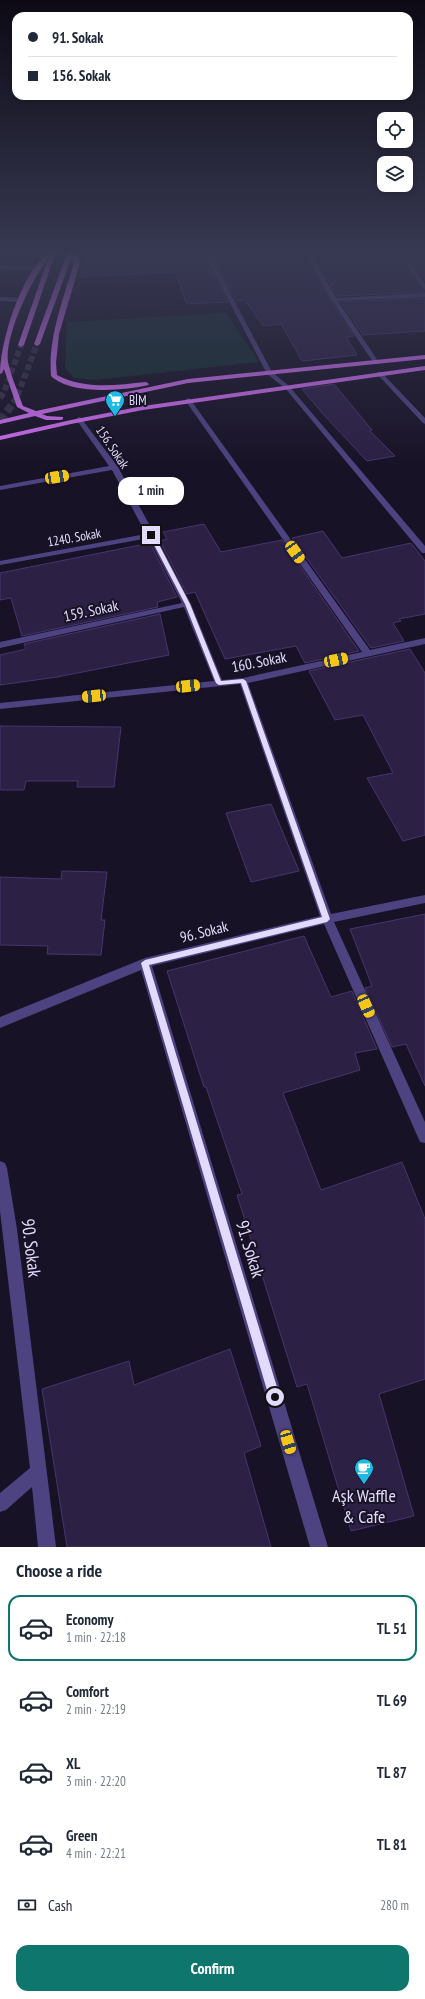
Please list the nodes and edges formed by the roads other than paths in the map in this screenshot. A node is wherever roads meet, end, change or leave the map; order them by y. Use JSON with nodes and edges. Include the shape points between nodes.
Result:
{"nodes":[{"id":1,"x":13,"y":323,"type":"edge"},
{"id":2,"x":28,"y":323,"type":"edge"},
{"id":3,"x":45,"y":323,"type":"edge"},
{"id":4,"x":60,"y":323,"type":"edge"},
{"id":5,"x":243,"y":323,"type":"edge"},
{"id":6,"x":350,"y":323,"type":"edge"},
{"id":7,"x":37,"y":344,"type":"tunnel mouth"},
{"id":8,"x":21,"y":345,"type":"tunnel mouth"},
{"id":9,"x":425,"y":357,"type":"edge"},
{"id":10,"x":5,"y":361,"type":"junction"},
{"id":11,"x":375,"y":361,"type":"junction"},
{"id":12,"x":425,"y":368,"type":"edge"},
{"id":13,"x":0,"y":372,"type":"edge"},
{"id":14,"x":269,"y":373,"type":"junction"},
{"id":15,"x":379,"y":373,"type":"junction"},
{"id":16,"x":188,"y":381,"type":"junction"},
{"id":17,"x":286,"y":387,"type":"junction"},
{"id":18,"x":188,"y":400,"type":"junction"},
{"id":19,"x":33,"y":414,"type":"junction"},
{"id":20,"x":79,"y":419,"type":"junction"},
{"id":21,"x":0,"y":422,"type":"edge"},
{"id":22,"x":425,"y":422,"type":"edge"},
{"id":23,"x":44,"y":426,"type":"junction"},
{"id":24,"x":0,"y":434,"type":"edge"},
{"id":25,"x":0,"y":438,"type":"edge"},
{"id":26,"x":114,"y":467,"type":"junction"},
{"id":27,"x":0,"y":488,"type":"edge"},
{"id":28,"x":151,"y":535,"type":"junction"},
{"id":29,"x":425,"y":551,"type":"edge"},
{"id":30,"x":0,"y":563,"type":"edge"},
{"id":31,"x":187,"y":604,"type":"junction"},
{"id":32,"x":425,"y":641,"type":"edge"},
{"id":33,"x":0,"y":645,"type":"edge"},
{"id":34,"x":367,"y":654,"type":"junction"},
{"id":35,"x":243,"y":681,"type":"junction"},
{"id":36,"x":219,"y":683,"type":"junction"},
{"id":37,"x":0,"y":706,"type":"edge"},
{"id":38,"x":425,"y":899,"type":"edge"},
{"id":39,"x":327,"y":919,"type":"junction"},
{"id":40,"x":145,"y":963,"type":"junction"},
{"id":41,"x":0,"y":1024,"type":"edge"},
{"id":42,"x":425,"y":1137,"type":"edge"},
{"id":43,"x":0,"y":1168,"type":"edge"},
{"id":44,"x":5,"y":1232,"type":"edge"},
{"id":45,"x":38,"y":1472,"type":"junction"},
{"id":46,"x":0,"y":1504,"type":"edge"},
{"id":47,"x":47,"y":1547,"type":"edge"},
{"id":48,"x":319,"y":1547,"type":"edge"}],
"edges":[{"from":1,"to":10,"type":"main road","via":[[6,342]]},
{"from":2,"to":8,"type":"main road"},
{"from":3,"to":7,"type":"main road"},
{"from":4,"to":16,"type":"main road","via":[[52,366],[54,376],[62,381],[75,386],[104,387]]},
{"from":5,"to":14,"type":"street"},
{"from":6,"to":11,"type":"street"},
{"from":9,"to":11,"type":"main road"},
{"from":10,"to":13,"type":"main road"},
{"from":10,"to":19,"type":"main road","via":[[20,407]]},
{"from":11,"to":14,"type":"main road"},
{"from":12,"to":15,"type":"main road"},
{"from":14,"to":16,"type":"main road"},
{"from":14,"to":17,"type":"street"},
{"from":15,"to":17,"type":"main road"},
{"from":15,"to":22,"type":"street"},
{"from":16,"to":19,"type":"main road"},
{"from":17,"to":18,"type":"main road"},
{"from":17,"to":29,"type":"street"},
{"from":18,"to":20,"type":"main road"},
{"from":18,"to":34,"type":"street"},
{"from":19,"to":20,"type":"main road","via":[[46,418]]},
{"from":19,"to":21,"type":"main road"},
{"from":20,"to":23,"type":"main road"},
{"from":20,"to":26,"type":"street","name":"156. Sokak"},
{"from":23,"to":24,"type":"main road"},
{"from":23,"to":25,"type":"main road"},
{"from":26,"to":27,"type":"street"},
{"from":26,"to":28,"type":"street","name":"156. Sokak"},
{"from":28,"to":30,"type":"street","name":"1240. Sokak"},
{"from":28,"to":31,"type":"street","name":"156. Sokak"},
{"from":31,"to":33,"type":"street","name":"159. Sokak"},
{"from":31,"to":36,"type":"street","name":"156. Sokak"},
{"from":32,"to":34,"type":"street","name":"160. Sokak"},
{"from":34,"to":35,"type":"street","name":"160. Sokak"},
{"from":35,"to":36,"type":"street","name":"160. Sokak"},
{"from":35,"to":39,"type":"street"},
{"from":36,"to":37,"type":"street","name":"160. Sokak"},
{"from":38,"to":39,"type":"street","name":"96. Sokak"},
{"from":39,"to":40,"type":"street","name":"96. Sokak"},
{"from":39,"to":42,"type":"street"},
{"from":40,"to":41,"type":"street","name":"96. Sokak"},
{"from":40,"to":48,"type":"street","name":"91. Sokak"},
{"from":43,"to":44,"type":"street","name":"90. Sokak"},
{"from":44,"to":45,"type":"street","name":"90. Sokak"},
{"from":45,"to":46,"type":"street"},
{"from":45,"to":47,"type":"street","name":"90. Sokak"}]}
